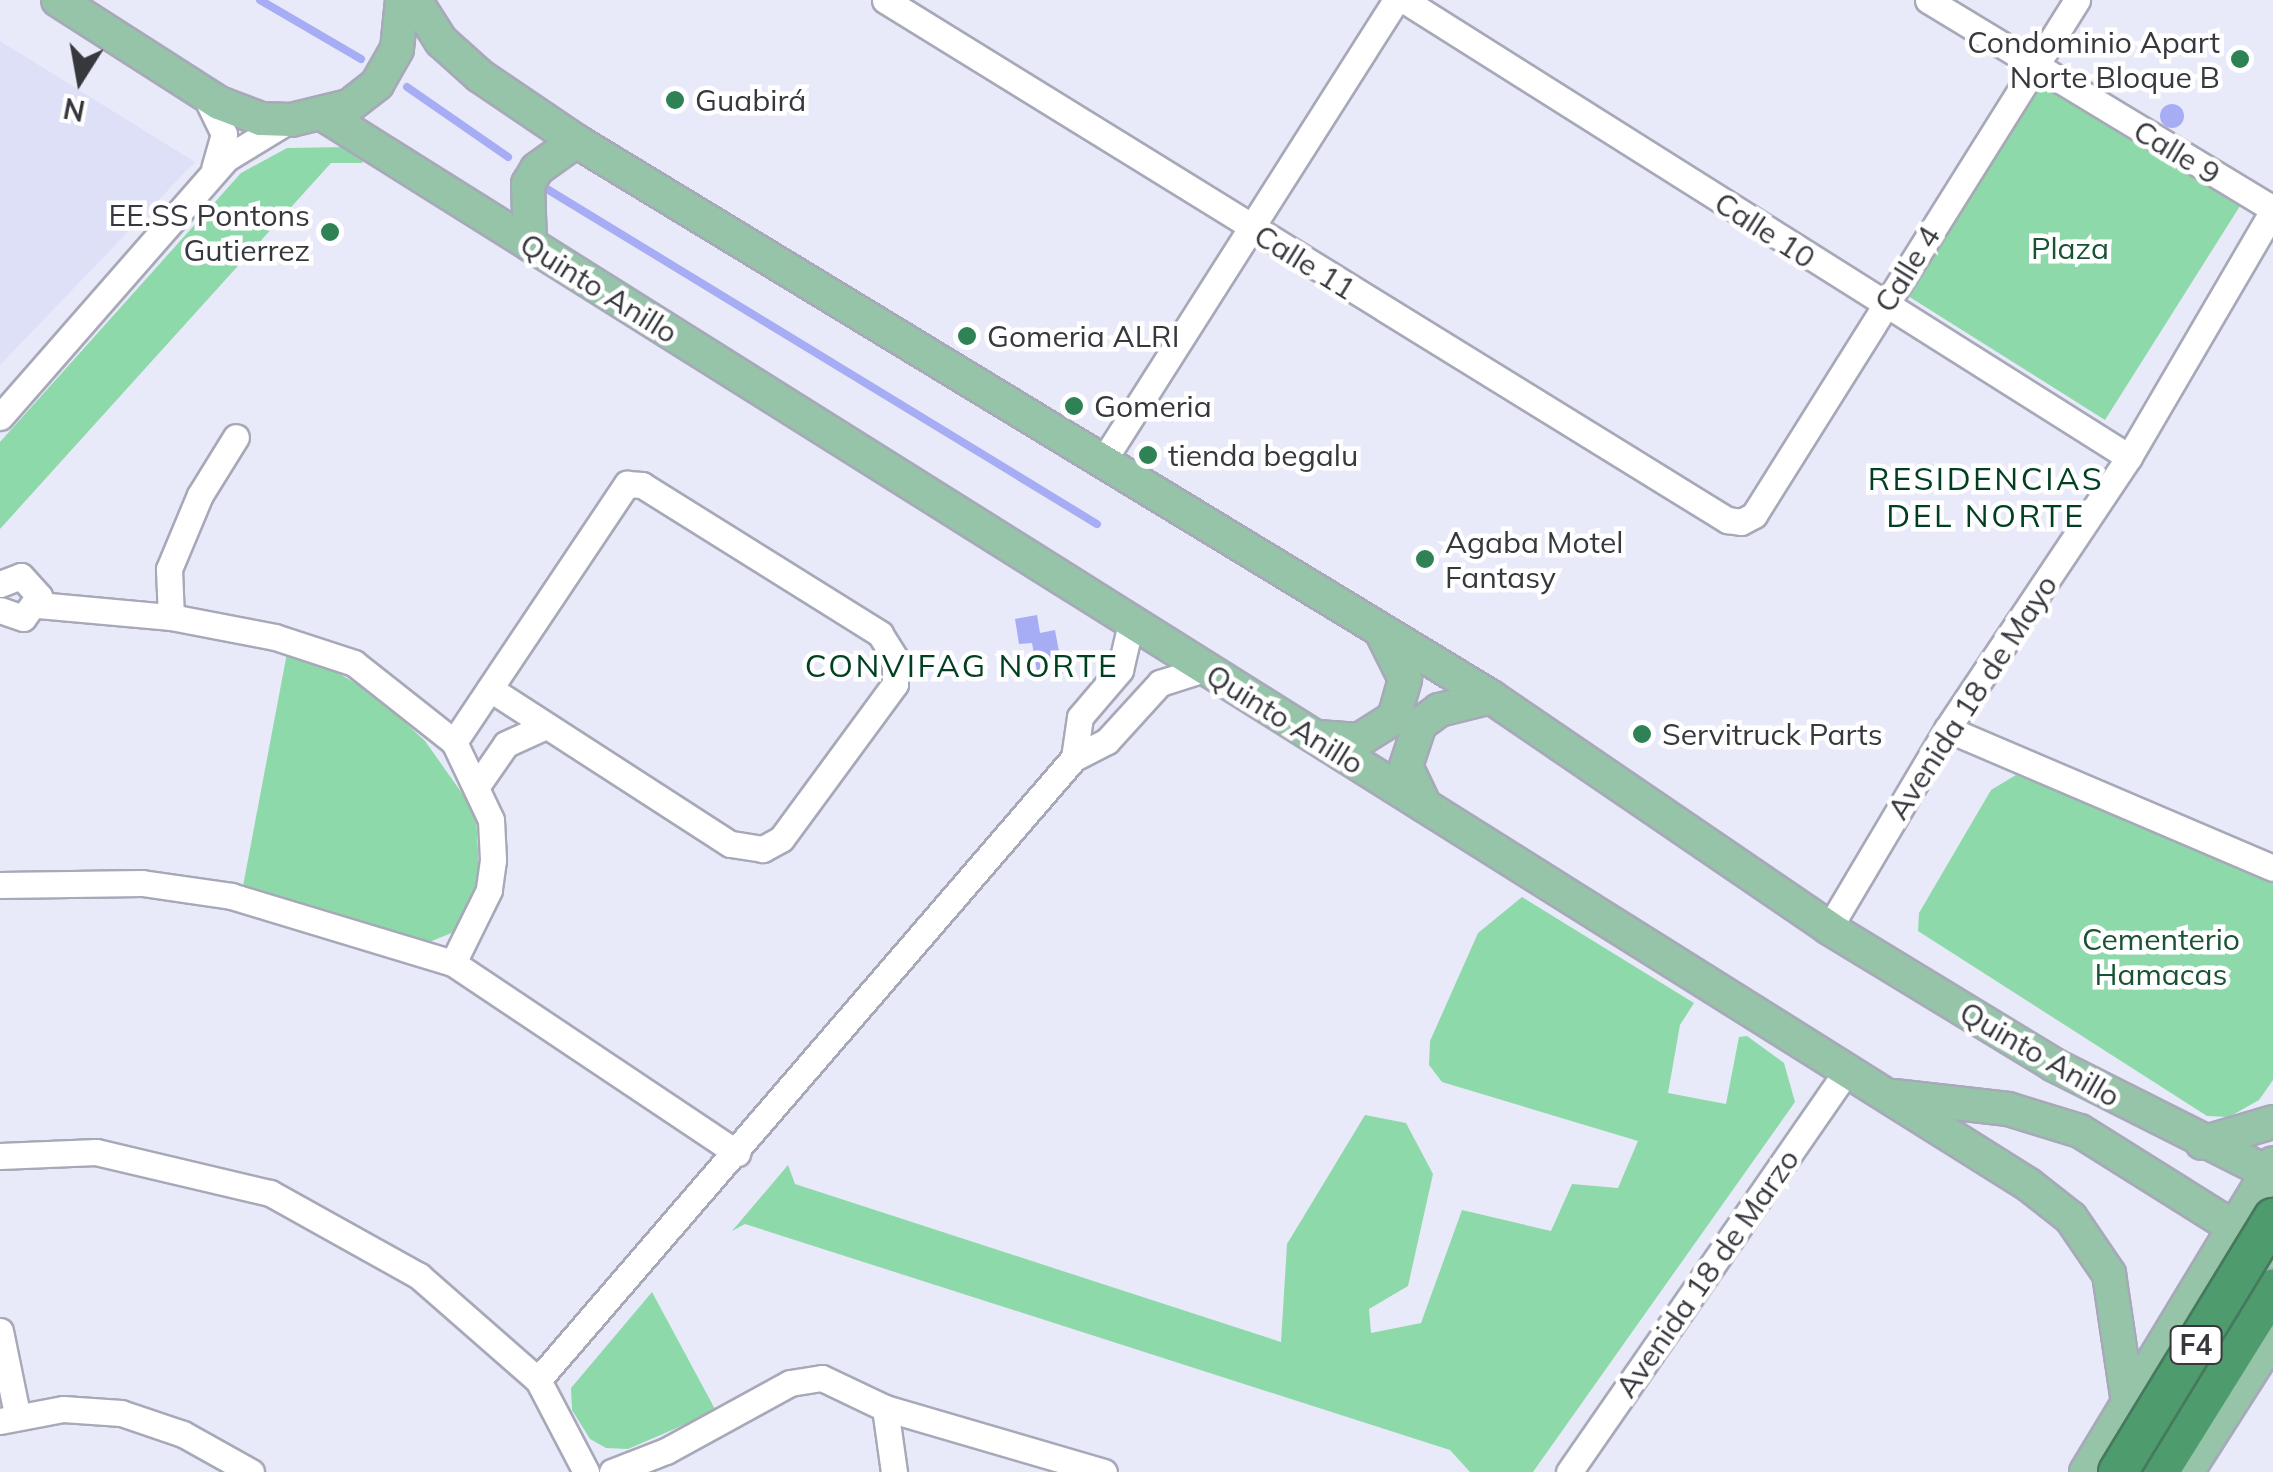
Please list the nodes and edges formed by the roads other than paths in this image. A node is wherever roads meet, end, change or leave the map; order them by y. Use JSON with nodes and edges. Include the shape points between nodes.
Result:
{"nodes":[{"id":1,"x":58,"y":0,"type":"edge"},
{"id":2,"x":402,"y":0,"type":"edge"},
{"id":3,"x":415,"y":0,"type":"edge"},
{"id":4,"x":884,"y":0,"type":"edge"},
{"id":5,"x":1396,"y":0,"type":"edge"},
{"id":6,"x":1404,"y":0,"type":"edge"},
{"id":7,"x":1928,"y":0,"type":"edge"},
{"id":8,"x":2077,"y":0,"type":"edge"},
{"id":9,"x":2036,"y":67,"type":"junction"},
{"id":10,"x":204,"y":94,"type":"junction"},
{"id":11,"x":324,"y":115,"type":"junction"},
{"id":12,"x":291,"y":120,"type":"junction"},
{"id":13,"x":576,"y":141,"type":"junction"},
{"id":14,"x":210,"y":178,"type":"junction"},
{"id":15,"x":2273,"y":210,"type":"edge"},
{"id":16,"x":1252,"y":229,"type":"junction"},
{"id":17,"x":530,"y":244,"type":"junction"},
{"id":18,"x":1884,"y":306,"type":"junction"},
{"id":19,"x":0,"y":417,"type":"edge"},
{"id":20,"x":236,"y":438,"type":"dead end"},
{"id":21,"x":2129,"y":457,"type":"junction"},
{"id":22,"x":1104,"y":460,"type":"junction"},
{"id":23,"x":1727,"y":520,"type":"joint"},
{"id":24,"x":0,"y":584,"type":"edge"},
{"id":25,"x":38,"y":605,"type":"junction"},
{"id":26,"x":0,"y":610,"type":"edge"},
{"id":27,"x":171,"y":618,"type":"junction"},
{"id":28,"x":1131,"y":623,"type":"junction"},
{"id":29,"x":1379,"y":629,"type":"junction"},
{"id":30,"x":1204,"y":669,"type":"junction"},
{"id":31,"x":490,"y":690,"type":"junction"},
{"id":32,"x":1491,"y":697,"type":"junction"},
{"id":33,"x":546,"y":726,"type":"junction"},
{"id":34,"x":1947,"y":729,"type":"junction"},
{"id":35,"x":1314,"y":736,"type":"junction"},
{"id":36,"x":454,"y":742,"type":"junction"},
{"id":37,"x":1074,"y":758,"type":"junction"},
{"id":38,"x":479,"y":783,"type":"junction"},
{"id":39,"x":1425,"y":806,"type":"junction"},
{"id":40,"x":2273,"y":868,"type":"edge"},
{"id":41,"x":0,"y":886,"type":"edge"},
{"id":42,"x":1828,"y":928,"type":"junction"},
{"id":43,"x":453,"y":963,"type":"junction"},
{"id":44,"x":1844,"y":1074,"type":"junction"},
{"id":45,"x":1880,"y":1094,"type":"junction"},
{"id":46,"x":2273,"y":1122,"type":"edge"},
{"id":47,"x":2202,"y":1144,"type":"junction"},
{"id":48,"x":737,"y":1154,"type":"junction"},
{"id":49,"x":0,"y":1156,"type":"edge"},
{"id":50,"x":2271,"y":1170,"type":"edge"},
{"id":51,"x":2273,"y":1218,"type":"edge"},
{"id":52,"x":2234,"y":1226,"type":"junction"},
{"id":53,"x":2273,"y":1252,"type":"edge"},
{"id":54,"x":2273,"y":1274,"type":"edge"},
{"id":55,"x":2273,"y":1289,"type":"edge"},
{"id":56,"x":2189,"y":1301,"type":"junction"},
{"id":57,"x":0,"y":1331,"type":"edge"},
{"id":58,"x":2271,"y":1338,"type":"edge"},
{"id":59,"x":538,"y":1380,"type":"junction"},
{"id":60,"x":2128,"y":1402,"type":"junction"},
{"id":61,"x":885,"y":1408,"type":"junction"},
{"id":62,"x":8,"y":1418,"type":"edge"},
{"id":63,"x":1578,"y":1469,"type":"edge"},
{"id":64,"x":252,"y":1472,"type":"edge"},
{"id":65,"x":586,"y":1472,"type":"edge"},
{"id":66,"x":612,"y":1472,"type":"edge"},
{"id":67,"x":894,"y":1472,"type":"edge"},
{"id":68,"x":1104,"y":1472,"type":"edge"},
{"id":69,"x":2086,"y":1472,"type":"edge"},
{"id":70,"x":2118,"y":1472,"type":"edge"},
{"id":71,"x":2159,"y":1472,"type":"edge"},
{"id":72,"x":2186,"y":1472,"type":"edge"}],
"edges":[{"from":1,"to":10,"type":"main road"},
{"from":2,"to":11,"type":"main road","via":[[400,35],[385,74],[361,99]]},
{"from":3,"to":13,"type":"main road","name":"Quinto Anillo","via":[[442,41],[480,76]]},
{"from":4,"to":16,"type":"street","name":"Calle 11"},
{"from":5,"to":16,"type":"street"},
{"from":6,"to":18,"type":"street","name":"Calle 10"},
{"from":7,"to":9,"type":"street","name":"Calle 9"},
{"from":8,"to":9,"type":"street","name":"Calle 4"},
{"from":9,"to":15,"type":"street","name":"Calle 9"},
{"from":9,"to":18,"type":"street","name":"Calle 4"},
{"from":10,"to":12,"type":"main road","via":[[239,112]]},
{"from":10,"to":14,"type":"street","via":[[224,134]]},
{"from":11,"to":12,"type":"main road"},
{"from":11,"to":17,"type":"main road","name":"Quinto Anillo"},
{"from":12,"to":14,"type":"street","via":[[244,142]]},
{"from":13,"to":17,"type":"main road","via":[[528,184]]},
{"from":13,"to":22,"type":"main road","name":"Quinto Anillo"},
{"from":14,"to":19,"type":"street"},
{"from":15,"to":21,"type":"street","name":"Avenida 18 de Mayo"},
{"from":16,"to":22,"type":"street"},
{"from":16,"to":23,"type":"street","name":"Calle 11"},
{"from":17,"to":28,"type":"main road","name":"Quinto Anillo"},
{"from":18,"to":21,"type":"street","name":"Calle 10"},
{"from":18,"to":23,"type":"street","name":"Calle 4","via":[[1754,515]]},
{"from":20,"to":27,"type":"street","via":[[200,495],[169,570]]},
{"from":21,"to":34,"type":"street","name":"Avenida 18 de Mayo"},
{"from":22,"to":29,"type":"main road","name":"Quinto Anillo"},
{"from":24,"to":25,"type":"street","via":[[11,576],[30,580]]},
{"from":25,"to":26,"type":"street","via":[[24,618]]},
{"from":25,"to":27,"type":"street"},
{"from":27,"to":36,"type":"street","via":[[275,637],[354,663]]},
{"from":28,"to":30,"type":"main road","name":"Quinto Anillo"},
{"from":28,"to":37,"type":"street","via":[[1120,670],[1080,718]]},
{"from":29,"to":32,"type":"main road","name":"Quinto Anillo"},
{"from":29,"to":35,"type":"main road","via":[[1405,679],[1394,718],[1358,740]]},
{"from":30,"to":35,"type":"main road","name":"Quinto Anillo"},
{"from":30,"to":37,"type":"street","via":[[1160,683],[1107,741]]},
{"from":31,"to":33,"type":"street"},
{"from":31,"to":33,"type":"street","via":[[615,493],[628,484],[642,485],[880,634],[895,658],[895,684],[781,840],[763,848],[730,844]]},
{"from":31,"to":36,"type":"street"},
{"from":32,"to":39,"type":"main road","via":[[1438,710],[1420,724],[1406,766]]},
{"from":32,"to":42,"type":"main road","name":"Quinto Anillo"},
{"from":33,"to":38,"type":"street","via":[[506,744]]},
{"from":34,"to":40,"type":"street"},
{"from":34,"to":42,"type":"street","name":"Avenida 18 de Mayo"},
{"from":35,"to":39,"type":"main road","name":"Quinto Anillo"},
{"from":36,"to":38,"type":"street"},
{"from":37,"to":48,"type":"street"},
{"from":38,"to":43,"type":"street","via":[[491,820],[489,890]]},
{"from":39,"to":44,"type":"main road","name":"Quinto Anillo"},
{"from":41,"to":43,"type":"street","via":[[142,883],[231,896]]},
{"from":42,"to":47,"type":"main road","name":"Quinto Anillo","via":[[2054,1065]]},
{"from":43,"to":48,"type":"street"},
{"from":44,"to":45,"type":"main road","name":"Quinto Anillo"},
{"from":44,"to":63,"type":"street","name":"Avenida 18 de Marzo"},
{"from":45,"to":52,"type":"main road","name":"Quinto Anillo","via":[[2008,1109],[2080,1132]]},
{"from":45,"to":60,"type":"main road","via":[[2029,1184],[2097,1248],[2115,1299]]},
{"from":46,"to":47,"type":"main road"},
{"from":47,"to":50,"type":"main road","name":"Quinto Anillo"},
{"from":48,"to":59,"type":"street"},
{"from":49,"to":59,"type":"street","via":[[96,1152],[270,1193],[418,1276]]},
{"from":50,"to":52,"type":"main road"},
{"from":51,"to":70,"type":"highway","number":"F4","bridge":true},
{"from":52,"to":53,"type":"main road","name":"Quinto Anillo"},
{"from":52,"to":56,"type":"main road"},
{"from":54,"to":56,"type":"main road","via":[[2248,1261],[2219,1274]]},
{"from":55,"to":71,"type":"highway","number":"F4"},
{"from":56,"to":60,"type":"main road"},
{"from":57,"to":62,"type":"street"},
{"from":58,"to":72,"type":"main road"},
{"from":59,"to":65,"type":"street"},
{"from":60,"to":69,"type":"main road"},
{"from":61,"to":66,"type":"street","via":[[822,1378],[790,1383],[666,1451]]},
{"from":61,"to":67,"type":"street"},
{"from":61,"to":68,"type":"street"},
{"from":62,"to":64,"type":"street","via":[[121,1413],[183,1434]]}]}
